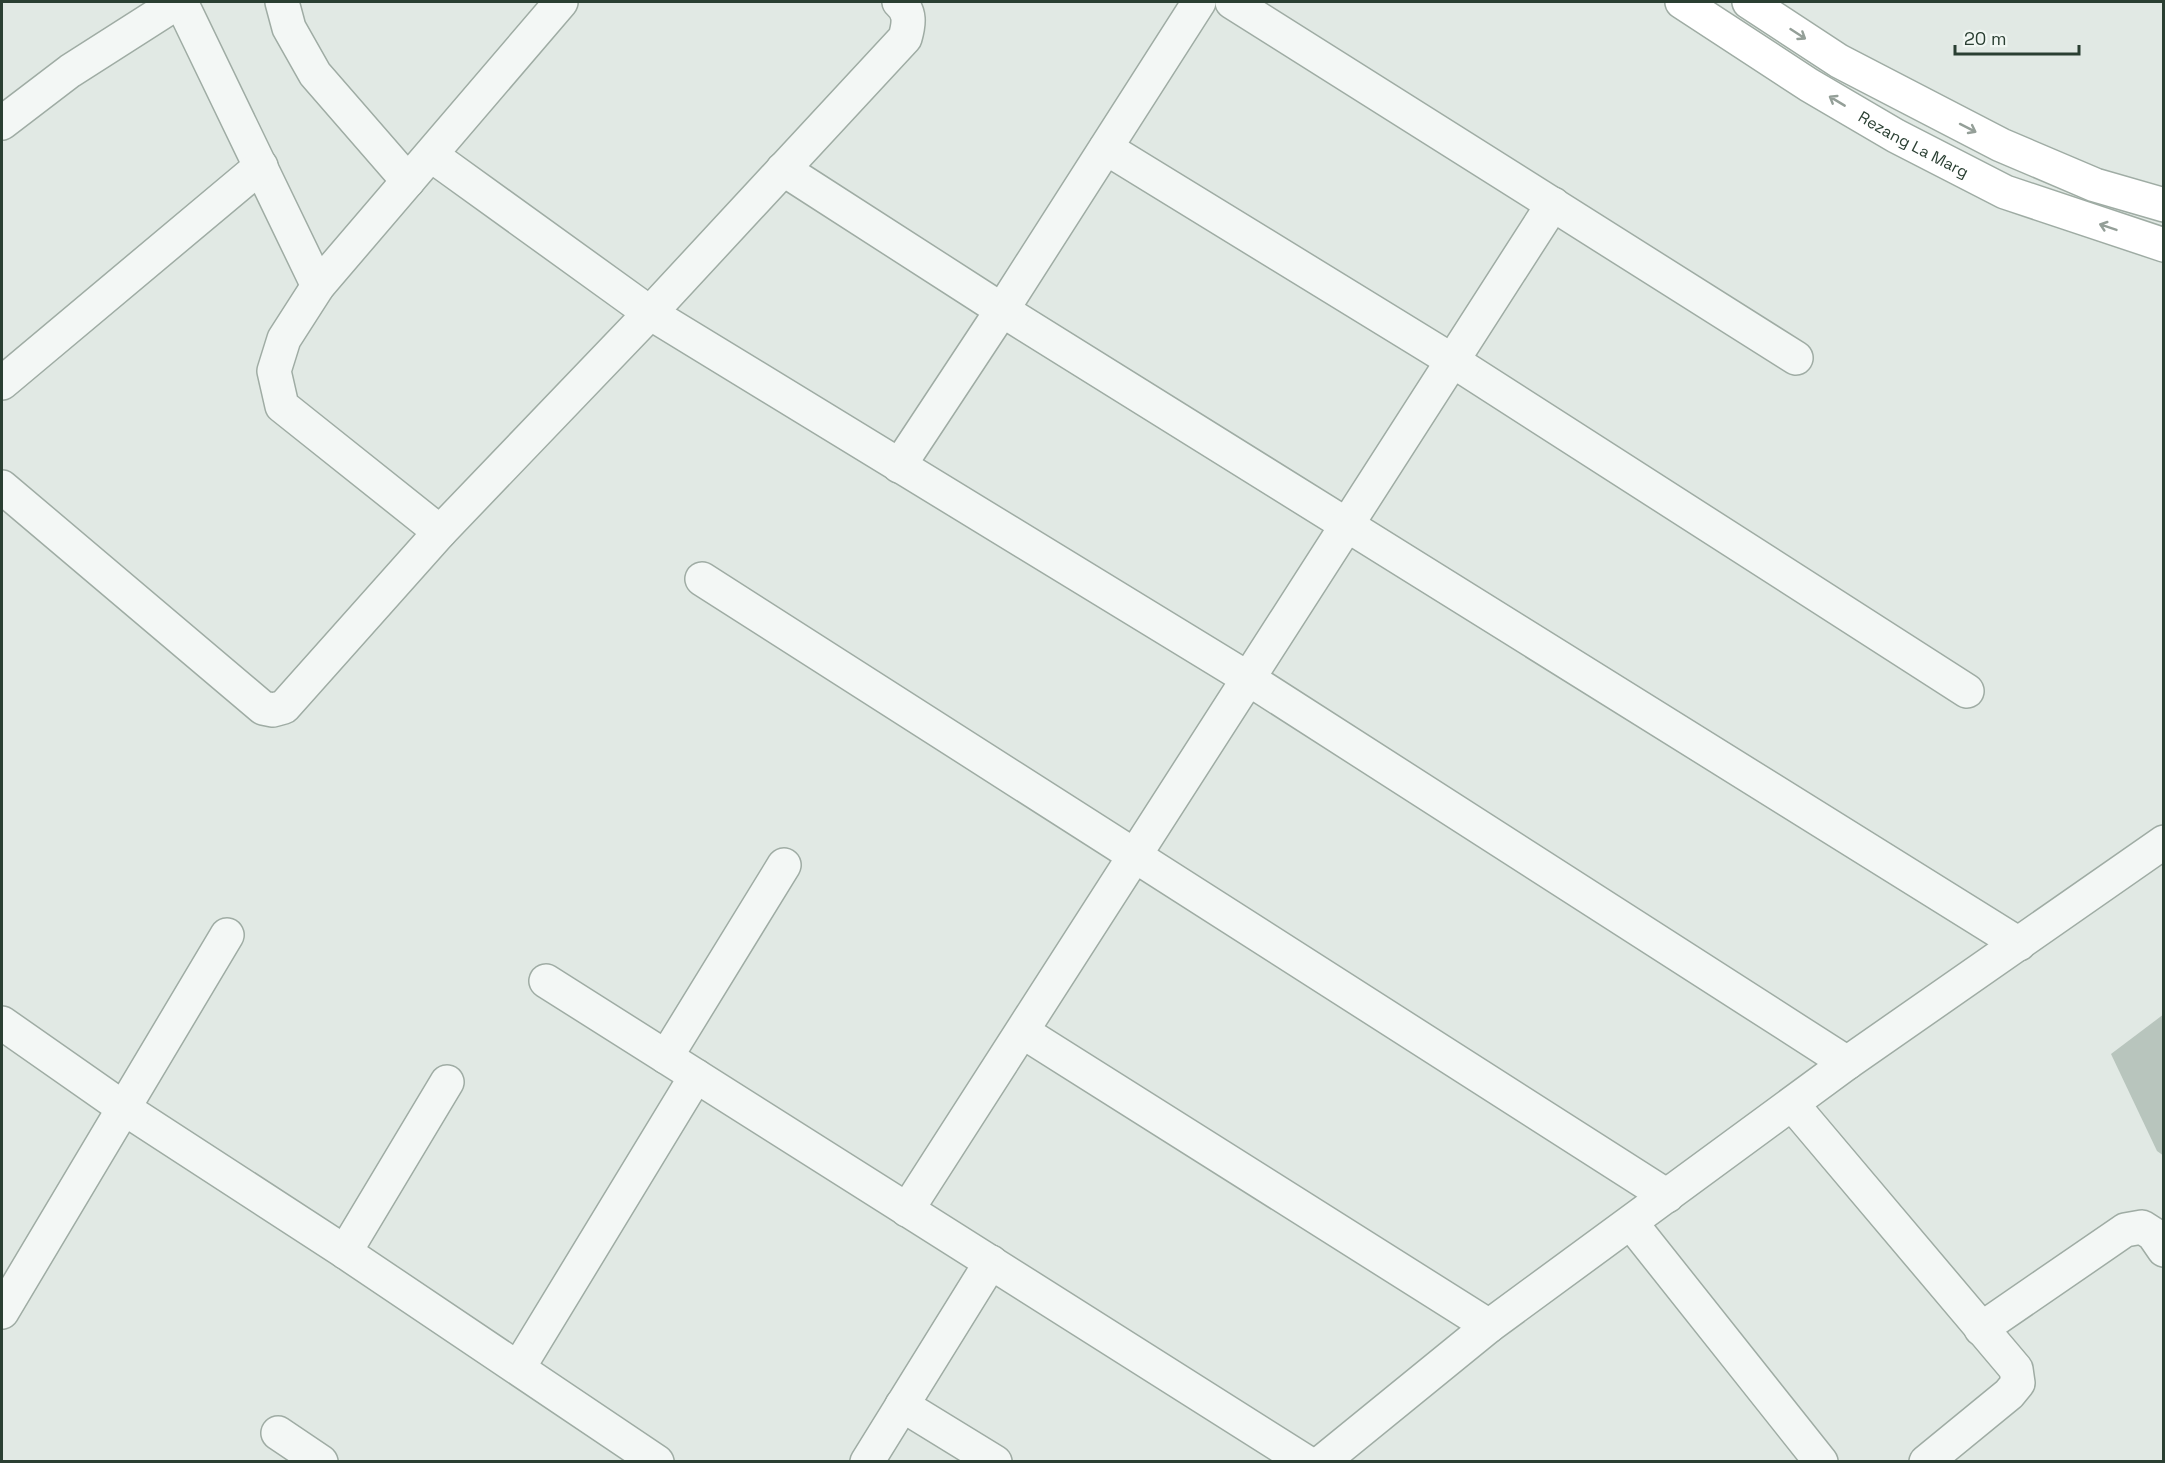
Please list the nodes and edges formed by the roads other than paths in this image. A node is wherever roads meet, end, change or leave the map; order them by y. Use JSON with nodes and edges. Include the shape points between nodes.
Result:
{"nodes":[{"id":1,"x":179,"y":2,"type":"edge"},
{"id":2,"x":282,"y":2,"type":"edge"},
{"id":3,"x":561,"y":2,"type":"edge"},
{"id":4,"x":899,"y":2,"type":"edge"},
{"id":5,"x":1198,"y":2,"type":"edge"},
{"id":6,"x":1232,"y":2,"type":"edge"},
{"id":7,"x":1682,"y":2,"type":"edge"},
{"id":8,"x":1749,"y":2,"type":"edge"},
{"id":9,"x":2,"y":123,"type":"edge"},
{"id":10,"x":1106,"y":148,"type":"junction"},
{"id":11,"x":431,"y":155,"type":"junction"},
{"id":12,"x":261,"y":166,"type":"junction"},
{"id":13,"x":783,"y":169,"type":"junction"},
{"id":14,"x":408,"y":181,"type":"junction"},
{"id":15,"x":1553,"y":204,"type":"junction"},
{"id":16,"x":2163,"y":205,"type":"edge"},
{"id":17,"x":2163,"y":245,"type":"edge"},
{"id":18,"x":318,"y":286,"type":"junction"},
{"id":19,"x":1002,"y":310,"type":"junction"},
{"id":20,"x":650,"y":313,"type":"junction"},
{"id":21,"x":1796,"y":358,"type":"dead end"},
{"id":22,"x":1453,"y":361,"type":"junction"},
{"id":23,"x":2,"y":383,"type":"edge"},
{"id":24,"x":899,"y":466,"type":"junction"},
{"id":25,"x":2,"y":487,"type":"edge"},
{"id":26,"x":1348,"y":526,"type":"junction"},
{"id":27,"x":440,"y":532,"type":"junction"},
{"id":28,"x":702,"y":579,"type":"dead end"},
{"id":29,"x":1249,"y":679,"type":"junction"},
{"id":30,"x":1967,"y":690,"type":"dead end"},
{"id":31,"x":2163,"y":842,"type":"edge"},
{"id":32,"x":1136,"y":856,"type":"junction"},
{"id":33,"x":784,"y":865,"type":"dead end"},
{"id":34,"x":227,"y":935,"type":"dead end"},
{"id":35,"x":2019,"y":944,"type":"junction"},
{"id":36,"x":546,"y":981,"type":"dead end"},
{"id":37,"x":2,"y":1023,"type":"edge"},
{"id":38,"x":1023,"y":1032,"type":"junction"},
{"id":39,"x":666,"y":1058,"type":"junction"},
{"id":40,"x":1847,"y":1063,"type":"junction"},
{"id":41,"x":696,"y":1076,"type":"junction"},
{"id":42,"x":447,"y":1082,"type":"dead end"},
{"id":43,"x":1792,"y":1104,"type":"junction"},
{"id":44,"x":122,"y":1107,"type":"junction"},
{"id":45,"x":1667,"y":1196,"type":"junction"},
{"id":46,"x":908,"y":1210,"type":"junction"},
{"id":47,"x":1631,"y":1223,"type":"junction"},
{"id":48,"x":2163,"y":1250,"type":"edge"},
{"id":49,"x":345,"y":1252,"type":"junction"},
{"id":50,"x":991,"y":1262,"type":"junction"},
{"id":51,"x":2,"y":1312,"type":"edge"},
{"id":52,"x":1489,"y":1326,"type":"junction"},
{"id":53,"x":1982,"y":1329,"type":"junction"},
{"id":54,"x":519,"y":1367,"type":"junction"},
{"id":55,"x":902,"y":1405,"type":"junction"},
{"id":56,"x":278,"y":1433,"type":"dead end"},
{"id":57,"x":321,"y":1461,"type":"edge"},
{"id":58,"x":657,"y":1461,"type":"edge"},
{"id":59,"x":867,"y":1461,"type":"edge"},
{"id":60,"x":995,"y":1461,"type":"edge"},
{"id":61,"x":1306,"y":1461,"type":"edge"},
{"id":62,"x":1322,"y":1461,"type":"edge"},
{"id":63,"x":1821,"y":1461,"type":"edge"},
{"id":64,"x":1926,"y":1461,"type":"edge"}],
"edges":[{"from":1,"to":9,"type":"street","via":[[70,71]]},
{"from":1,"to":12,"type":"street"},
{"from":2,"to":14,"type":"street","via":[[289,28],[315,74]]},
{"from":3,"to":11,"type":"street"},
{"from":4,"to":13,"type":"street","via":[[910,22],[905,38]]},
{"from":5,"to":10,"type":"street"},
{"from":6,"to":15,"type":"street"},
{"from":17,"to":7,"type":"main road","name":"Rezang La Marg","one_way":true,"via":[[1986,182],[1809,85]]},
{"from":8,"to":16,"type":"main road","one_way":true,"via":[[1839,61],[2001,145],[2095,185]]},
{"from":10,"to":19,"type":"street"},
{"from":10,"to":22,"type":"street"},
{"from":11,"to":14,"type":"street"},
{"from":11,"to":20,"type":"street"},
{"from":12,"to":18,"type":"street"},
{"from":12,"to":23,"type":"street"},
{"from":13,"to":19,"type":"street"},
{"from":13,"to":20,"type":"street"},
{"from":14,"to":18,"type":"street"},
{"from":15,"to":21,"type":"street"},
{"from":15,"to":22,"type":"street"},
{"from":18,"to":27,"type":"street","via":[[284,339],[274,370],[282,406]]},
{"from":19,"to":24,"type":"street"},
{"from":19,"to":26,"type":"street"},
{"from":20,"to":24,"type":"street"},
{"from":20,"to":27,"type":"street"},
{"from":22,"to":26,"type":"street"},
{"from":22,"to":30,"type":"street"},
{"from":24,"to":29,"type":"street"},
{"from":25,"to":27,"type":"street","via":[[263,708],[273,710],[284,707]]},
{"from":26,"to":29,"type":"street"},
{"from":26,"to":35,"type":"street"},
{"from":28,"to":32,"type":"street"},
{"from":29,"to":32,"type":"street"},
{"from":29,"to":40,"type":"street"},
{"from":31,"to":35,"type":"street"},
{"from":32,"to":38,"type":"street"},
{"from":32,"to":45,"type":"street"},
{"from":33,"to":39,"type":"street"},
{"from":34,"to":44,"type":"street"},
{"from":35,"to":40,"type":"street"},
{"from":36,"to":39,"type":"street"},
{"from":37,"to":44,"type":"street"},
{"from":38,"to":46,"type":"street"},
{"from":38,"to":52,"type":"street"},
{"from":39,"to":41,"type":"street"},
{"from":40,"to":43,"type":"street"},
{"from":41,"to":46,"type":"street"},
{"from":41,"to":54,"type":"street"},
{"from":42,"to":49,"type":"street"},
{"from":43,"to":45,"type":"street"},
{"from":43,"to":53,"type":"street"},
{"from":44,"to":49,"type":"street"},
{"from":44,"to":51,"type":"street"},
{"from":45,"to":47,"type":"street"},
{"from":46,"to":50,"type":"street"},
{"from":47,"to":52,"type":"street"},
{"from":47,"to":63,"type":"street"},
{"from":48,"to":53,"type":"street","via":[[2153,1234],[2142,1227],[2125,1230]]},
{"from":49,"to":54,"type":"street"},
{"from":50,"to":55,"type":"street"},
{"from":50,"to":61,"type":"street"},
{"from":52,"to":62,"type":"street"},
{"from":53,"to":64,"type":"street","via":[[2016,1369],[2018,1383]]},
{"from":54,"to":58,"type":"street"},
{"from":55,"to":59,"type":"street"},
{"from":55,"to":60,"type":"street"},
{"from":56,"to":57,"type":"street"}]}
